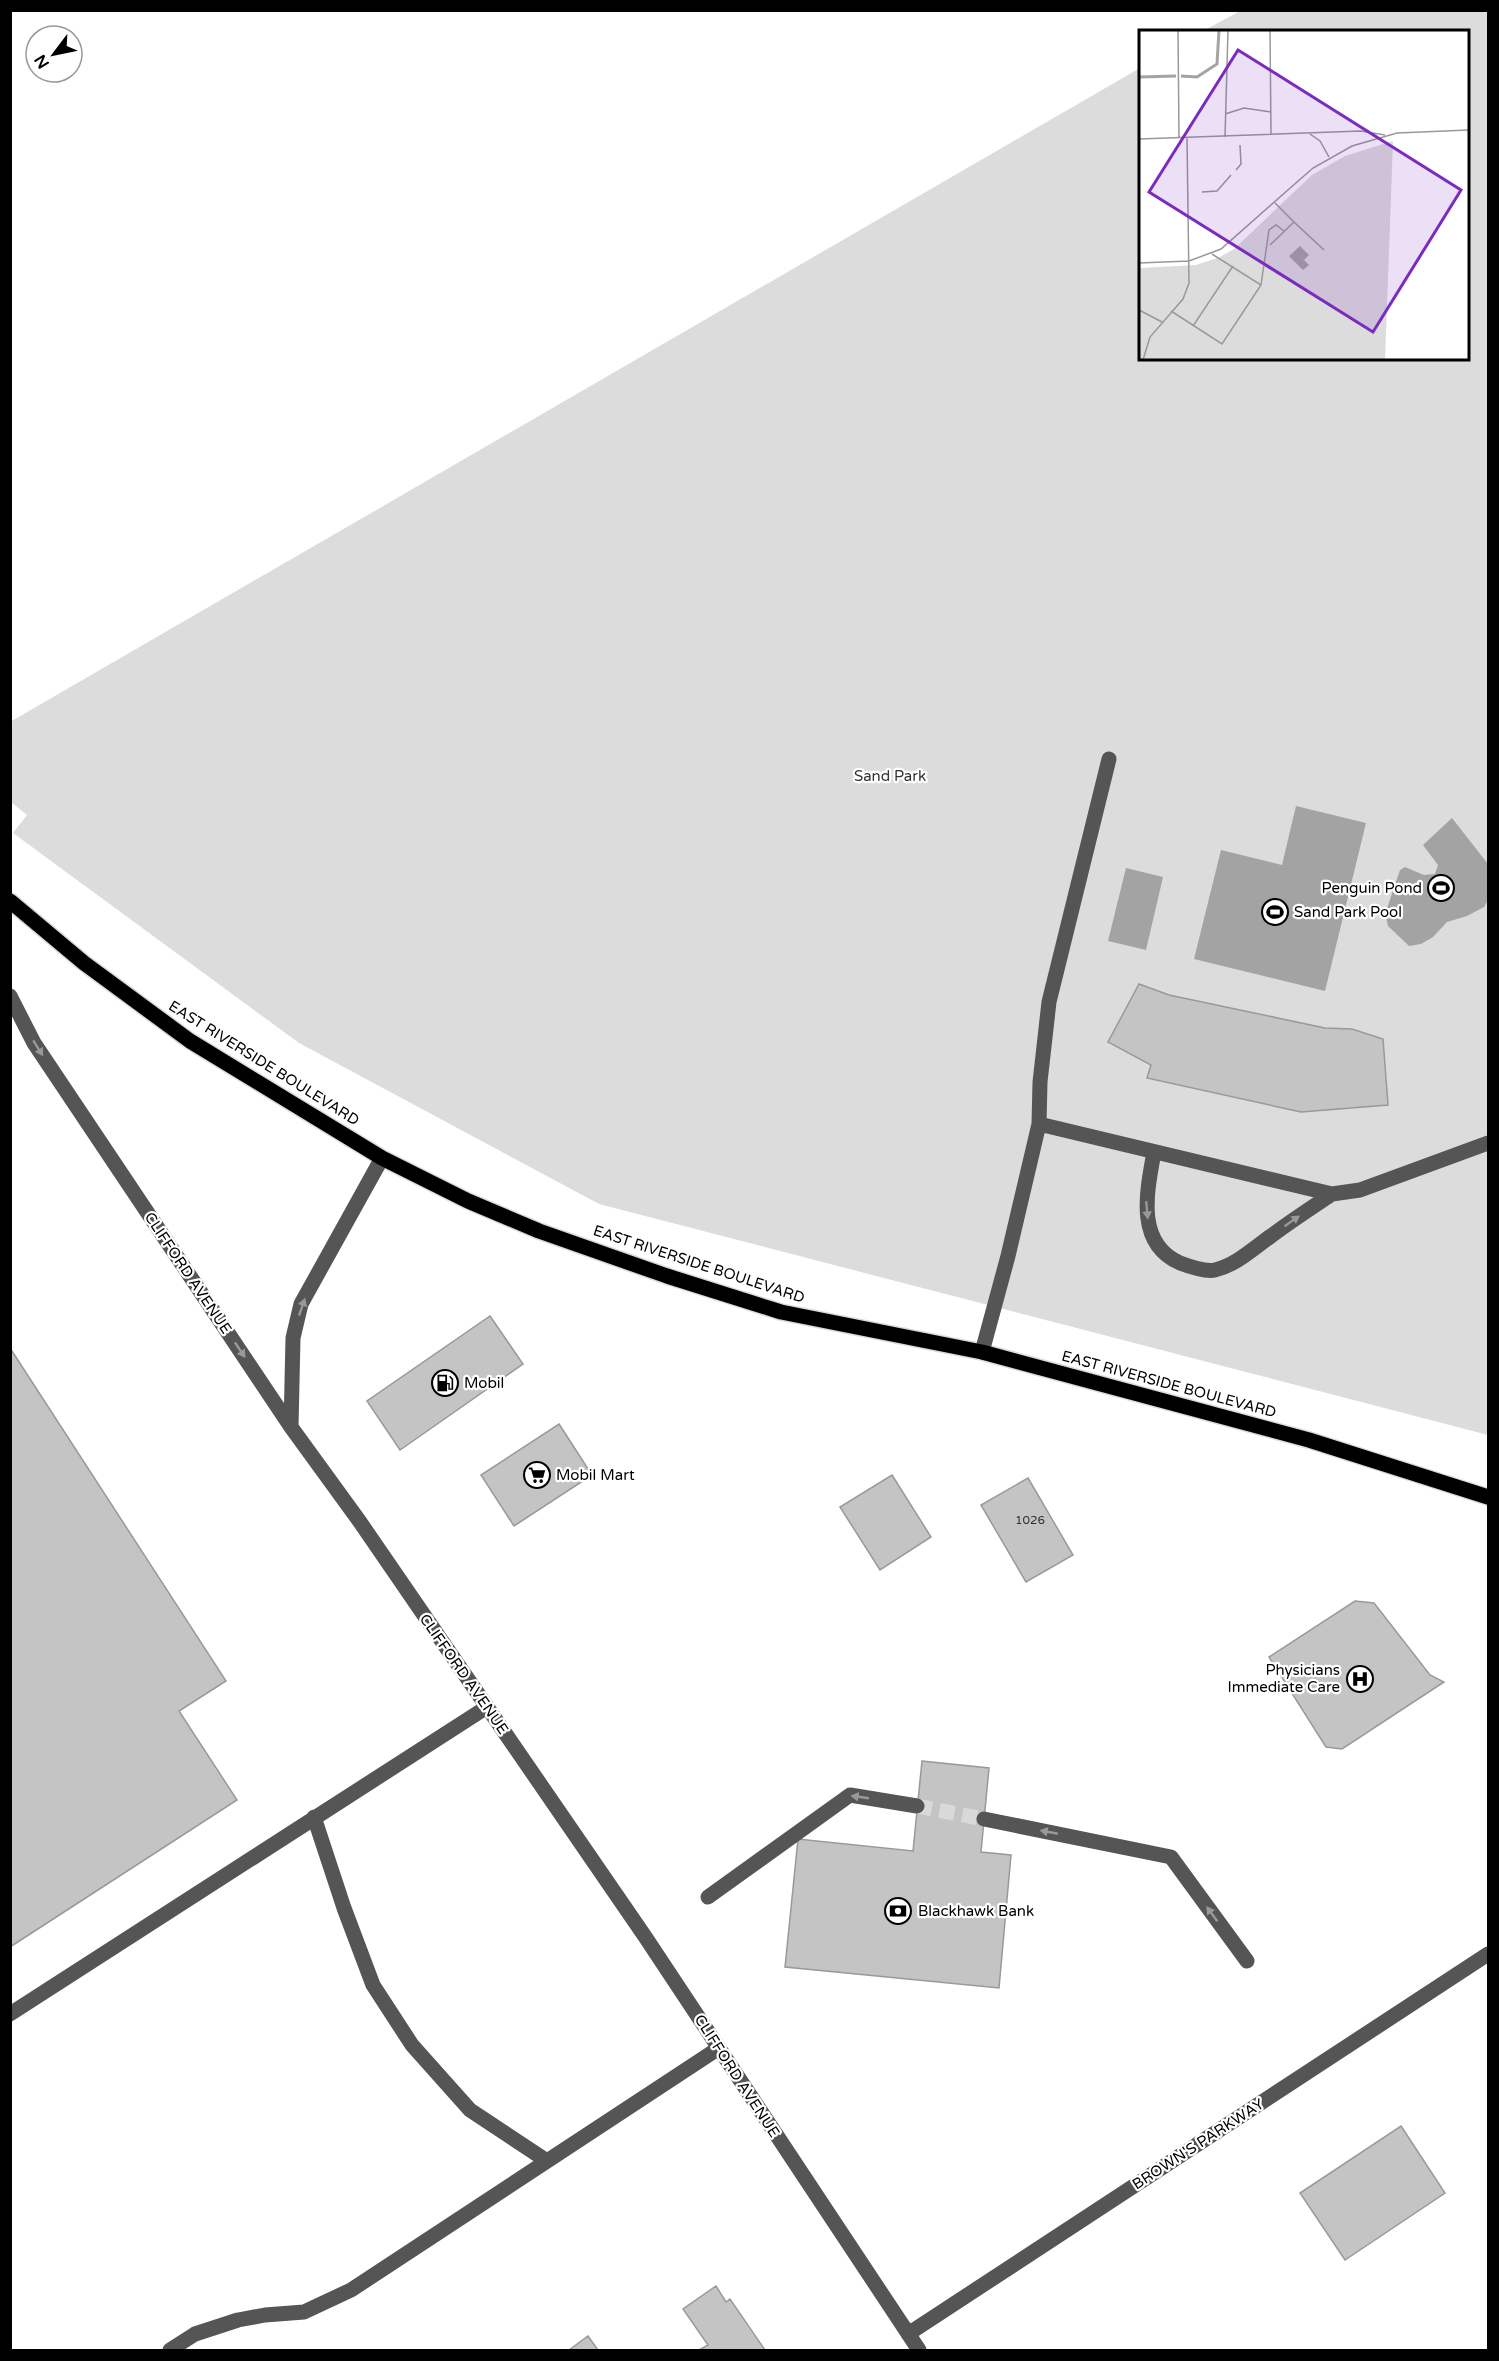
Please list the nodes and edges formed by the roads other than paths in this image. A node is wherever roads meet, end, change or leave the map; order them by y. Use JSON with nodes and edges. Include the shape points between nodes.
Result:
{"nodes":[{"id":1,"x":1109,"y":759,"type":"dead end"},
{"id":2,"x":10,"y":901,"type":"edge"},
{"id":3,"x":10,"y":996,"type":"edge"},
{"id":4,"x":1039,"y":1124,"type":"junction"},
{"id":5,"x":1488,"y":1143,"type":"edge"},
{"id":6,"x":1154,"y":1152,"type":"junction"},
{"id":7,"x":382,"y":1158,"type":"junction"},
{"id":8,"x":1332,"y":1194,"type":"junction"},
{"id":9,"x":982,"y":1352,"type":"junction"},
{"id":10,"x":291,"y":1427,"type":"junction"},
{"id":11,"x":1488,"y":1497,"type":"edge"},
{"id":12,"x":487,"y":1707,"type":"junction"},
{"id":13,"x":917,"y":1806,"type":"tunnel mouth"},
{"id":14,"x":314,"y":1817,"type":"junction"},
{"id":15,"x":984,"y":1819,"type":"tunnel mouth"},
{"id":16,"x":708,"y":1897,"type":"dead end"},
{"id":17,"x":1488,"y":1954,"type":"edge"},
{"id":18,"x":1247,"y":1961,"type":"dead end"},
{"id":19,"x":10,"y":2014,"type":"edge"},
{"id":20,"x":719,"y":2048,"type":"junction"},
{"id":21,"x":547,"y":2161,"type":"junction"},
{"id":22,"x":908,"y":2334,"type":"junction"},
{"id":23,"x":170,"y":2350,"type":"edge"},
{"id":24,"x":919,"y":2350,"type":"edge"}],
"edges":[{"from":1,"to":4,"type":"street","via":[[1049,1002]]},
{"from":2,"to":7,"type":"main road","name":"EAST RIVERSIDE BOULEVARD","via":[[84,963],[190,1041]]},
{"from":3,"to":10,"type":"street","name":"CLIFFORD AVENUE","one_way":true,"via":[[34,1043]]},
{"from":4,"to":6,"type":"street"},
{"from":4,"to":9,"type":"street"},
{"from":5,"to":8,"type":"street","via":[[1360,1190]]},
{"from":6,"to":8,"type":"street"},
{"from":6,"to":8,"type":"street","one_way":true,"via":[[1146,1198],[1153,1241],[1168,1258],[1185,1265],[1214,1270],[1242,1257]]},
{"from":7,"to":9,"type":"main road","name":"EAST RIVERSIDE BOULEVARD","via":[[539,1231],[667,1276],[781,1312]]},
{"from":10,"to":7,"type":"street","one_way":true,"via":[[294,1338],[302,1304]]},
{"from":9,"to":11,"type":"main road","name":"EAST RIVERSIDE BOULEVARD","via":[[1309,1440]]},
{"from":10,"to":12,"type":"street","name":"CLIFFORD AVENUE"},
{"from":12,"to":14,"type":"street"},
{"from":12,"to":20,"type":"street","name":"CLIFFORD AVENUE"},
{"from":13,"to":16,"type":"street","one_way":true,"via":[[850,1795]]},
{"from":14,"to":19,"type":"street"},
{"from":14,"to":21,"type":"street","via":[[373,1985],[412,2045],[470,2110]]},
{"from":18,"to":15,"type":"street","one_way":true,"via":[[1171,1857]]},
{"from":17,"to":22,"type":"street","name":"BROWN'S PARKWAY"},
{"from":20,"to":21,"type":"street"},
{"from":20,"to":22,"type":"street","name":"CLIFFORD AVENUE"},
{"from":21,"to":23,"type":"street","via":[[351,2290],[304,2312],[227,2323],[195,2334]]},
{"from":22,"to":24,"type":"street","name":"CLIFFORD AVENUE"}]}
